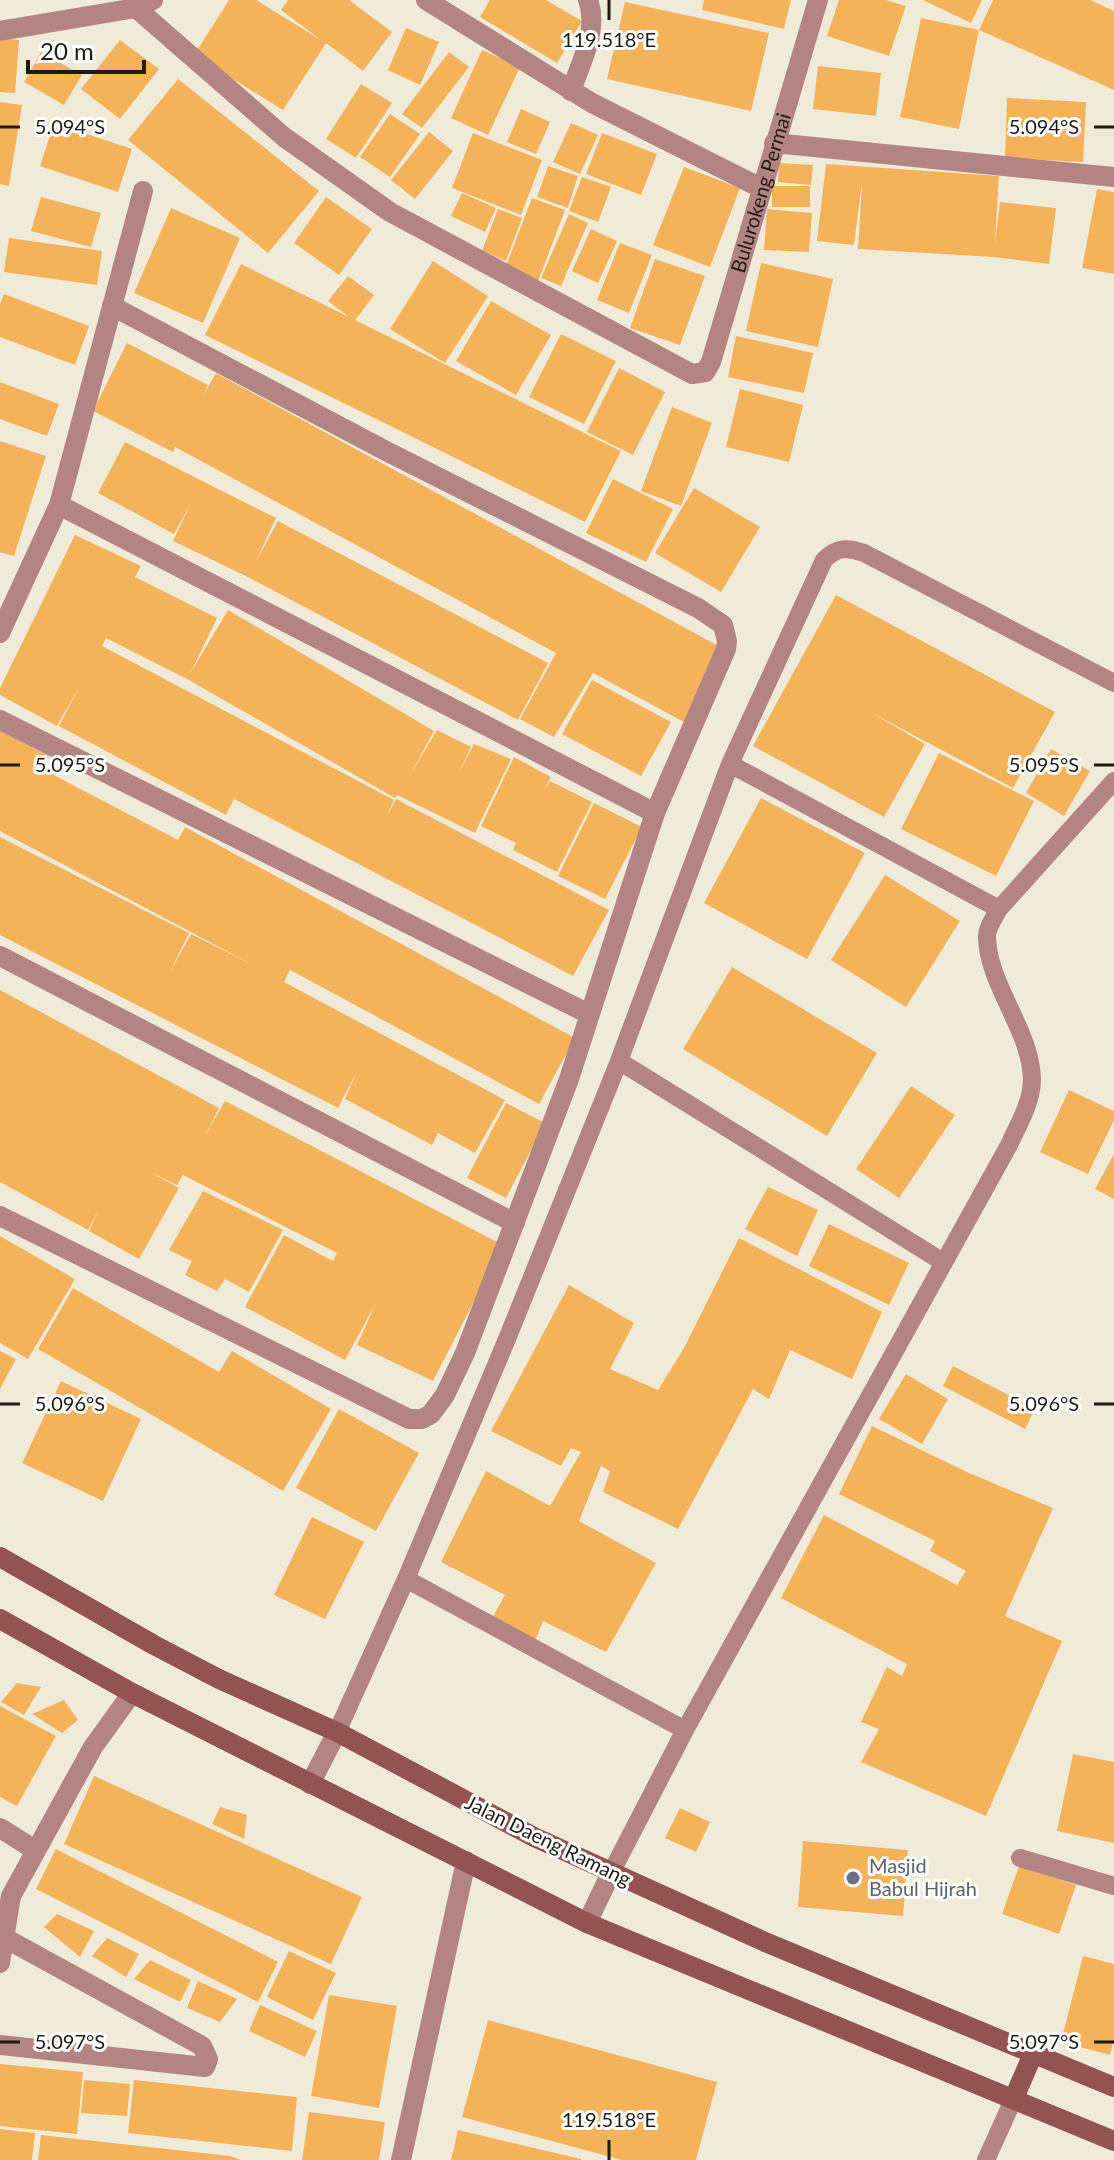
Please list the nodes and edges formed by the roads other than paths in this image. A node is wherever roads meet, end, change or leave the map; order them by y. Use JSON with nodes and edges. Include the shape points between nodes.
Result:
{"nodes":[{"id":1,"x":426,"y":0,"type":"edge"},
{"id":2,"x":588,"y":0,"type":"edge"},
{"id":3,"x":818,"y":0,"type":"edge"},
{"id":4,"x":145,"y":4,"type":"edge"},
{"id":5,"x":0,"y":31,"type":"edge"},
{"id":6,"x":571,"y":91,"type":"junction"},
{"id":7,"x":774,"y":143,"type":"junction"},
{"id":8,"x":1114,"y":177,"type":"edge"},
{"id":9,"x":761,"y":188,"type":"junction"},
{"id":10,"x":143,"y":191,"type":"dead end"},
{"id":11,"x":112,"y":306,"type":"junction"},
{"id":12,"x":59,"y":505,"type":"junction"},
{"id":13,"x":8,"y":598,"type":"edge"},
{"id":14,"x":0,"y":633,"type":"edge"},
{"id":15,"x":1114,"y":683,"type":"edge"},
{"id":16,"x":0,"y":720,"type":"edge"},
{"id":17,"x":730,"y":764,"type":"junction"},
{"id":18,"x":1114,"y":781,"type":"edge"},
{"id":19,"x":655,"y":813,"type":"junction"},
{"id":20,"x":999,"y":909,"type":"junction"},
{"id":21,"x":0,"y":956,"type":"edge"},
{"id":22,"x":589,"y":1014,"type":"junction"},
{"id":23,"x":619,"y":1061,"type":"junction"},
{"id":24,"x":0,"y":1216,"type":"edge"},
{"id":25,"x":515,"y":1223,"type":"junction"},
{"id":26,"x":943,"y":1262,"type":"junction"},
{"id":27,"x":0,"y":1557,"type":"edge"},
{"id":28,"x":406,"y":1579,"type":"junction"},
{"id":29,"x":0,"y":1619,"type":"edge"},
{"id":30,"x":132,"y":1693,"type":"junction"},
{"id":31,"x":685,"y":1730,"type":"junction"},
{"id":32,"x":337,"y":1732,"type":"junction"},
{"id":33,"x":310,"y":1784,"type":"junction"},
{"id":34,"x":0,"y":1828,"type":"edge"},
{"id":35,"x":35,"y":1850,"type":"junction"},
{"id":36,"x":1020,"y":1858,"type":"dead end"},
{"id":37,"x":466,"y":1861,"type":"junction"},
{"id":38,"x":611,"y":1873,"type":"junction"},
{"id":39,"x":1114,"y":1886,"type":"edge"},
{"id":40,"x":587,"y":1923,"type":"junction"},
{"id":41,"x":3,"y":1937,"type":"junction"},
{"id":42,"x":0,"y":1963,"type":"edge"},
{"id":43,"x":0,"y":2045,"type":"edge"},
{"id":44,"x":1033,"y":2054,"type":"junction"},
{"id":45,"x":1114,"y":2087,"type":"edge"},
{"id":46,"x":1014,"y":2098,"type":"junction"},
{"id":47,"x":1114,"y":2141,"type":"edge"},
{"id":48,"x":401,"y":2160,"type":"edge"},
{"id":49,"x":986,"y":2160,"type":"edge"}],
"edges":[{"from":1,"to":6,"type":"street"},
{"from":2,"to":6,"type":"street","via":[[591,34]]},
{"from":3,"to":7,"type":"street","name":"Bulurokeng Permai"},
{"from":4,"to":5,"type":"street"},
{"from":4,"to":9,"type":"street","name":"Bulurokeng Permai","via":[[284,137],[390,212],[692,374],[705,372],[711,362]]},
{"from":6,"to":9,"type":"street"},
{"from":7,"to":8,"type":"street"},
{"from":7,"to":9,"type":"street","name":"Bulurokeng Permai"},
{"from":10,"to":11,"type":"street"},
{"from":11,"to":12,"type":"street"},
{"from":11,"to":19,"type":"street","via":[[719,621],[726,631],[726,649]]},
{"from":12,"to":13,"type":"street"},
{"from":12,"to":19,"type":"street"},
{"from":13,"to":14,"type":"street"},
{"from":15,"to":17,"type":"lane","via":[[864,553],[834,550],[817,571]]},
{"from":16,"to":22,"type":"street"},
{"from":17,"to":20,"type":"lane"},
{"from":17,"to":23,"type":"lane"},
{"from":18,"to":20,"type":"lane"},
{"from":19,"to":22,"type":"street"},
{"from":20,"to":26,"type":"lane","via":[[987,937],[1032,1081],[1009,1145]]},
{"from":21,"to":25,"type":"street"},
{"from":22,"to":25,"type":"street"},
{"from":23,"to":26,"type":"lane"},
{"from":23,"to":28,"type":"lane"},
{"from":24,"to":25,"type":"street","via":[[409,1419],[431,1414],[445,1395]]},
{"from":26,"to":31,"type":"lane"},
{"from":27,"to":32,"type":"main road","name":"Jalan Daeng Ramang","via":[[219,1679]]},
{"from":28,"to":31,"type":"lane"},
{"from":28,"to":32,"type":"lane"},
{"from":29,"to":30,"type":"main road"},
{"from":30,"to":33,"type":"main road"},
{"from":30,"to":35,"type":"street","via":[[93,1747]]},
{"from":31,"to":38,"type":"lane"},
{"from":32,"to":33,"type":"street"},
{"from":32,"to":38,"type":"main road","name":"Jalan Daeng Ramang"},
{"from":33,"to":37,"type":"main road"},
{"from":34,"to":35,"type":"street"},
{"from":35,"to":41,"type":"street","via":[[11,1896]]},
{"from":36,"to":39,"type":"lane"},
{"from":37,"to":40,"type":"main road"},
{"from":37,"to":48,"type":"street"},
{"from":38,"to":40,"type":"street"},
{"from":38,"to":44,"type":"main road","name":"Jalan Daeng Ramang"},
{"from":40,"to":46,"type":"main road"},
{"from":41,"to":42,"type":"street"},
{"from":41,"to":43,"type":"street","via":[[202,2046],[208,2059],[205,2067]]},
{"from":44,"to":45,"type":"main road","name":"Jalan Daeng Ramang"},
{"from":44,"to":46,"type":"main road"},
{"from":46,"to":47,"type":"main road"},
{"from":46,"to":49,"type":"lane"}]}
